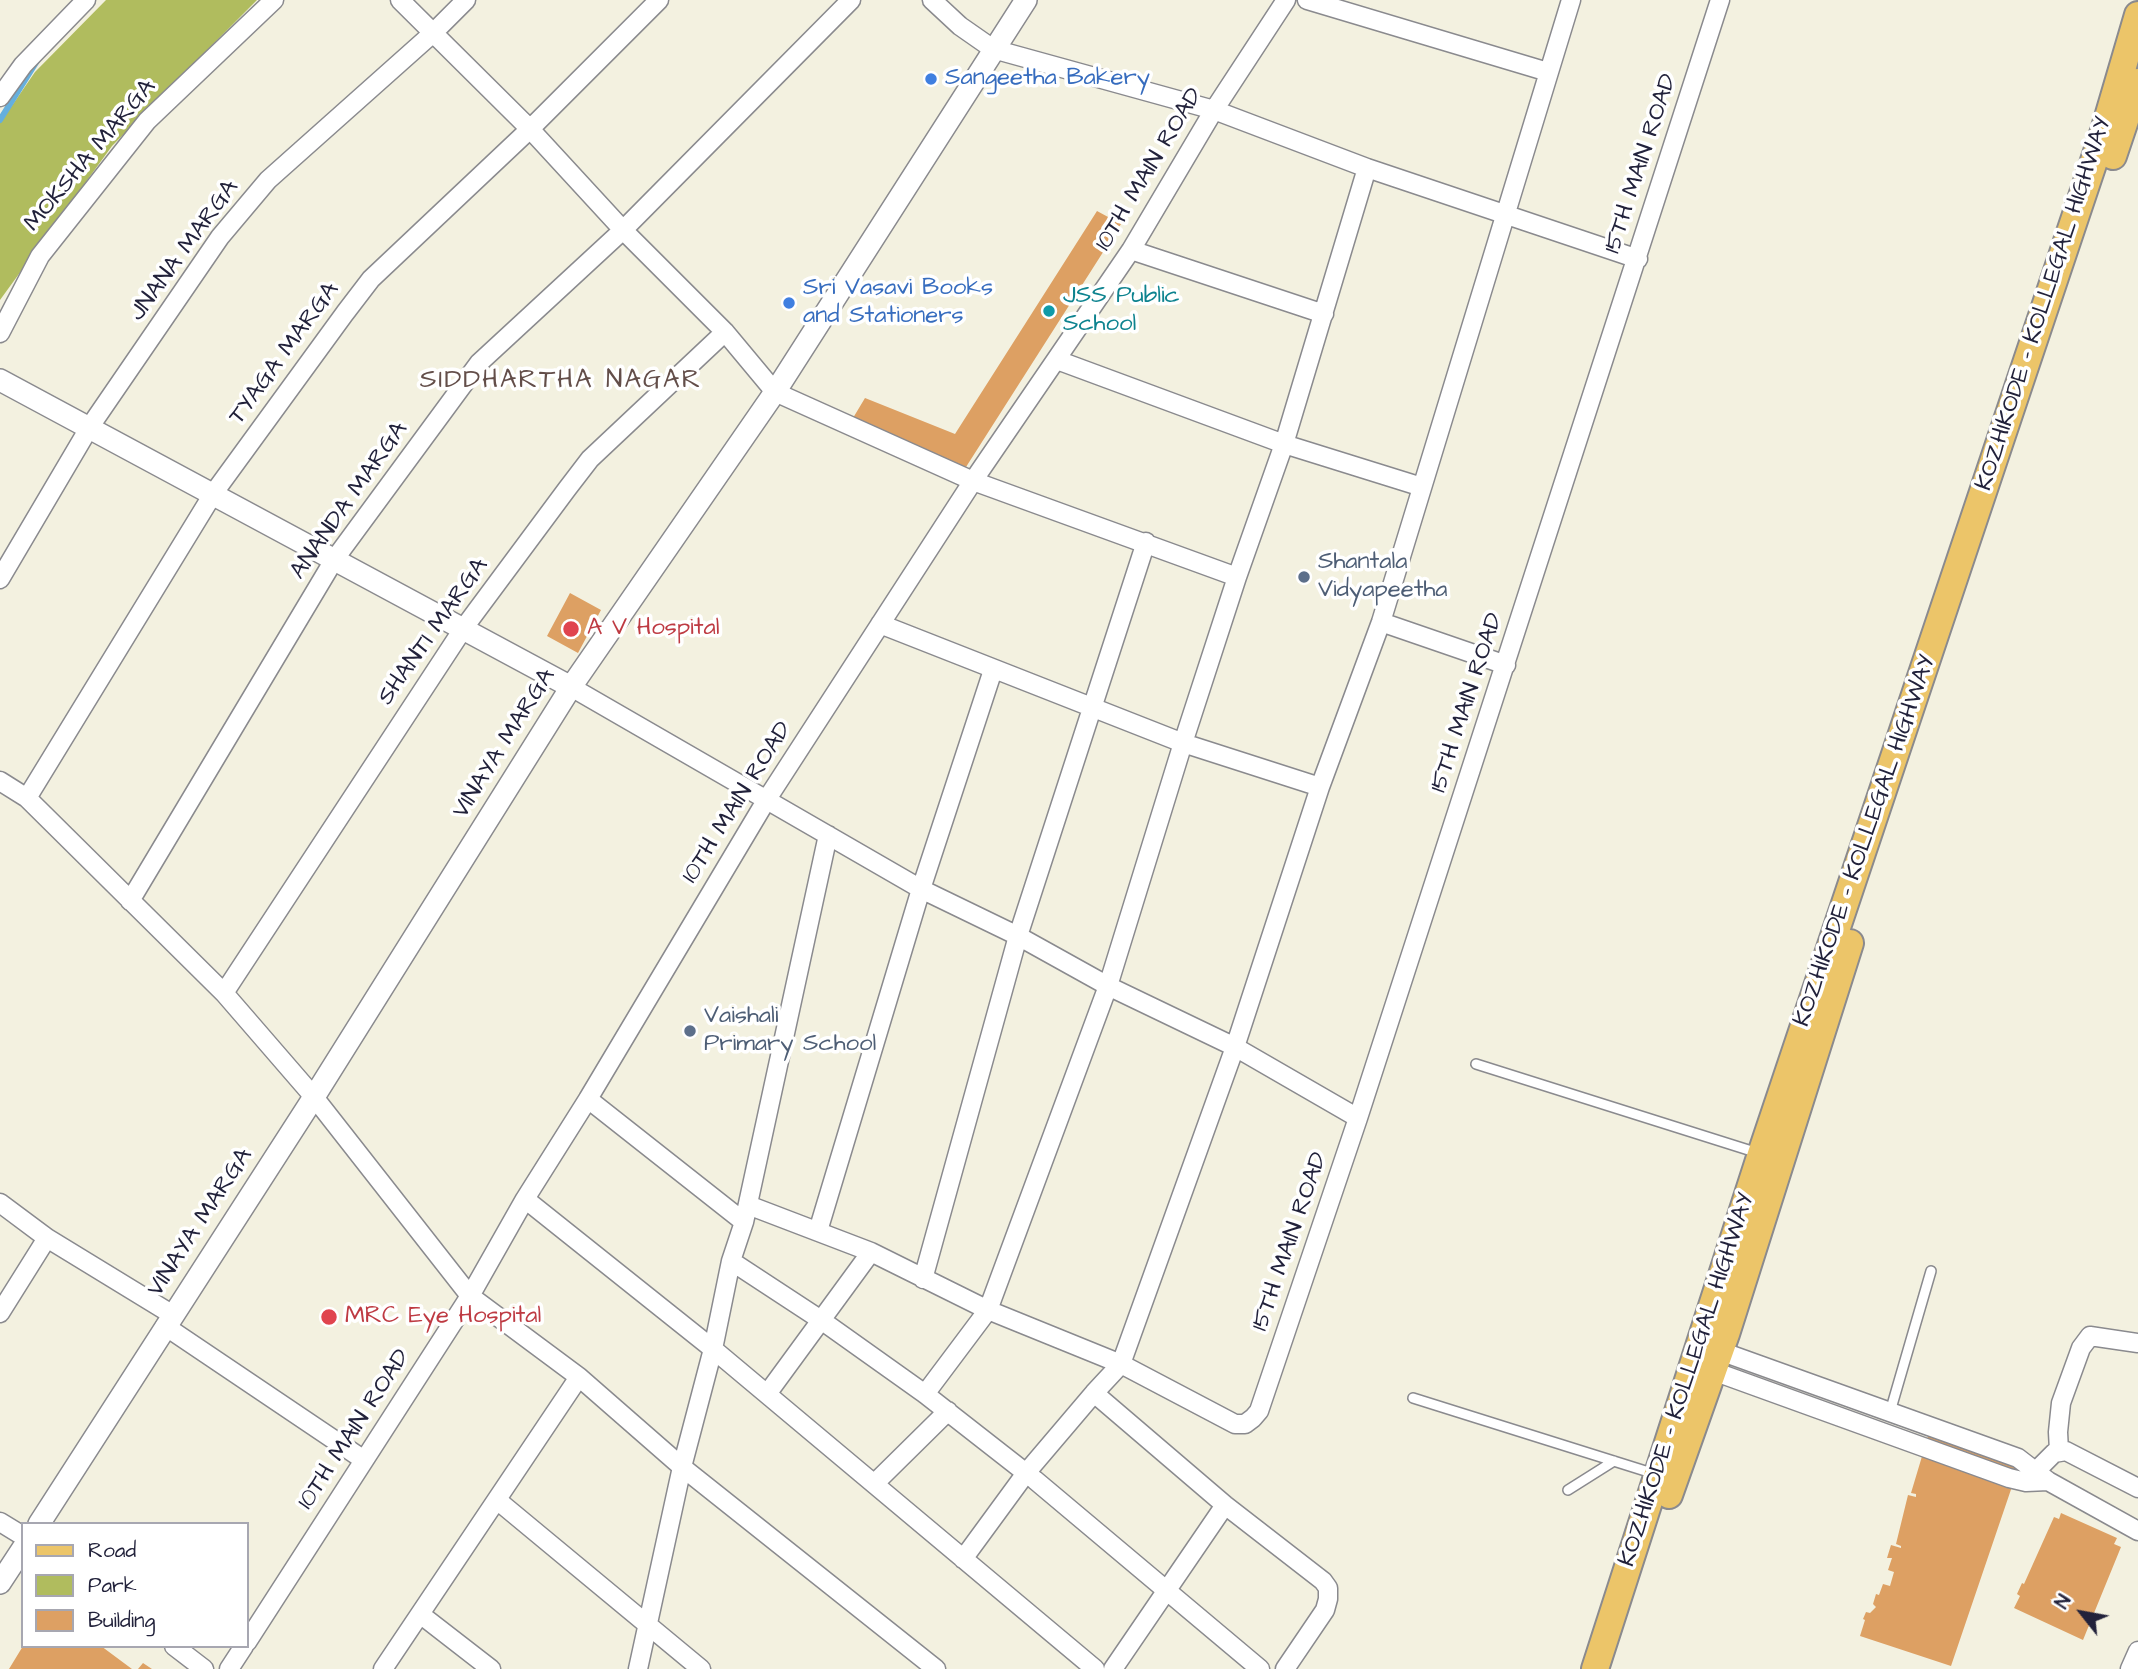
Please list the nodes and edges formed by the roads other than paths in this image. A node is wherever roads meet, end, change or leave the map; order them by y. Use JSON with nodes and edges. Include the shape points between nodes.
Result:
{"nodes":[{"id":1,"x":86,"y":0,"type":"edge"},
{"id":2,"x":274,"y":0,"type":"edge"},
{"id":3,"x":400,"y":0,"type":"edge"},
{"id":4,"x":467,"y":0,"type":"edge"},
{"id":5,"x":659,"y":0,"type":"edge"},
{"id":6,"x":851,"y":0,"type":"edge"},
{"id":7,"x":932,"y":0,"type":"edge"},
{"id":8,"x":1026,"y":0,"type":"edge"},
{"id":9,"x":1286,"y":0,"type":"edge"},
{"id":10,"x":1307,"y":0,"type":"edge"},
{"id":11,"x":1571,"y":0,"type":"edge"},
{"id":12,"x":1720,"y":0,"type":"edge"},
{"id":13,"x":2138,"y":15,"type":"edge"},
{"id":14,"x":433,"y":33,"type":"junction"},
{"id":15,"x":993,"y":49,"type":"junction"},
{"id":16,"x":1548,"y":72,"type":"junction"},
{"id":17,"x":2138,"y":82,"type":"edge"},
{"id":18,"x":0,"y":97,"type":"edge"},
{"id":19,"x":1214,"y":110,"type":"junction"},
{"id":20,"x":530,"y":129,"type":"junction"},
{"id":21,"x":2120,"y":135,"type":"edge"},
{"id":22,"x":1367,"y":168,"type":"junction"},
{"id":23,"x":1506,"y":213,"type":"junction"},
{"id":24,"x":623,"y":230,"type":"junction"},
{"id":25,"x":1131,"y":250,"type":"junction"},
{"id":26,"x":1638,"y":259,"type":"junction"},
{"id":27,"x":1324,"y":314,"type":"junction"},
{"id":28,"x":725,"y":332,"type":"junction"},
{"id":29,"x":0,"y":333,"type":"edge"},
{"id":30,"x":1057,"y":360,"type":"junction"},
{"id":31,"x":0,"y":380,"type":"edge"},
{"id":32,"x":775,"y":392,"type":"junction"},
{"id":33,"x":89,"y":428,"type":"junction"},
{"id":34,"x":1284,"y":444,"type":"junction"},
{"id":35,"x":973,"y":481,"type":"junction"},
{"id":36,"x":1422,"y":487,"type":"junction"},
{"id":37,"x":213,"y":495,"type":"junction"},
{"id":38,"x":1146,"y":542,"type":"junction"},
{"id":39,"x":334,"y":560,"type":"junction"},
{"id":40,"x":1237,"y":577,"type":"junction"},
{"id":41,"x":0,"y":579,"type":"edge"},
{"id":42,"x":1381,"y":622,"type":"junction"},
{"id":43,"x":880,"y":624,"type":"junction"},
{"id":44,"x":463,"y":629,"type":"junction"},
{"id":45,"x":1506,"y":665,"type":"junction"},
{"id":46,"x":993,"y":670,"type":"junction"},
{"id":47,"x":571,"y":687,"type":"junction"},
{"id":48,"x":1093,"y":709,"type":"junction"},
{"id":49,"x":1183,"y":743,"type":"junction"},
{"id":50,"x":0,"y":781,"type":"edge"},
{"id":51,"x":1320,"y":787,"type":"junction"},
{"id":52,"x":27,"y":798,"type":"junction"},
{"id":53,"x":767,"y":799,"type":"junction"},
{"id":54,"x":828,"y":835,"type":"junction"},
{"id":55,"x":921,"y":889,"type":"junction"},
{"id":56,"x":130,"y":901,"type":"junction"},
{"id":57,"x":1018,"y":936,"type":"junction"},
{"id":58,"x":1108,"y":986,"type":"junction"},
{"id":59,"x":224,"y":993,"type":"junction"},
{"id":60,"x":1234,"y":1047,"type":"junction"},
{"id":61,"x":1476,"y":1064,"type":"dead end"},
{"id":62,"x":314,"y":1097,"type":"junction"},
{"id":63,"x":588,"y":1100,"type":"junction"},
{"id":64,"x":1358,"y":1118,"type":"junction"},
{"id":65,"x":1760,"y":1154,"type":"junction"},
{"id":66,"x":525,"y":1199,"type":"junction"},
{"id":67,"x":0,"y":1203,"type":"edge"},
{"id":68,"x":746,"y":1214,"type":"junction"},
{"id":69,"x":818,"y":1231,"type":"junction"},
{"id":70,"x":47,"y":1238,"type":"junction"},
{"id":71,"x":871,"y":1252,"type":"junction"},
{"id":72,"x":731,"y":1261,"type":"junction"},
{"id":73,"x":1931,"y":1271,"type":"dead end"},
{"id":74,"x":923,"y":1279,"type":"junction"},
{"id":75,"x":470,"y":1296,"type":"junction"},
{"id":76,"x":988,"y":1310,"type":"junction"},
{"id":77,"x":0,"y":1313,"type":"edge"},
{"id":78,"x":821,"y":1320,"type":"junction"},
{"id":79,"x":169,"y":1321,"type":"junction"},
{"id":80,"x":2138,"y":1343,"type":"edge"},
{"id":81,"x":713,"y":1349,"type":"junction"},
{"id":82,"x":1716,"y":1361,"type":"junction"},
{"id":83,"x":1121,"y":1364,"type":"junction"},
{"id":84,"x":579,"y":1377,"type":"junction"},
{"id":85,"x":1094,"y":1393,"type":"junction"},
{"id":86,"x":767,"y":1394,"type":"junction"},
{"id":87,"x":925,"y":1394,"type":"junction"},
{"id":88,"x":1413,"y":1398,"type":"dead end"},
{"id":89,"x":948,"y":1411,"type":"junction"},
{"id":90,"x":1890,"y":1412,"type":"junction"},
{"id":91,"x":2059,"y":1451,"type":"junction"},
{"id":92,"x":364,"y":1460,"type":"junction"},
{"id":93,"x":1614,"y":1461,"type":"junction"},
{"id":94,"x":682,"y":1467,"type":"junction"},
{"id":95,"x":1026,"y":1473,"type":"junction"},
{"id":96,"x":1657,"y":1474,"type":"junction"},
{"id":97,"x":2042,"y":1476,"type":"junction"},
{"id":98,"x":874,"y":1484,"type":"junction"},
{"id":99,"x":2138,"y":1488,"type":"edge"},
{"id":100,"x":1568,"y":1490,"type":"dead end"},
{"id":101,"x":497,"y":1500,"type":"junction"},
{"id":102,"x":1225,"y":1505,"type":"junction"},
{"id":103,"x":0,"y":1521,"type":"edge"},
{"id":104,"x":40,"y":1522,"type":"edge"},
{"id":105,"x":2138,"y":1531,"type":"edge"},
{"id":106,"x":21,"y":1535,"type":"edge"},
{"id":107,"x":21,"y":1551,"type":"edge"},
{"id":108,"x":963,"y":1559,"type":"junction"},
{"id":109,"x":0,"y":1583,"type":"edge"},
{"id":110,"x":1167,"y":1591,"type":"junction"},
{"id":111,"x":419,"y":1614,"type":"junction"},
{"id":112,"x":647,"y":1623,"type":"junction"},
{"id":113,"x":248,"y":1639,"type":"edge"},
{"id":114,"x":177,"y":1648,"type":"edge"},
{"id":115,"x":242,"y":1648,"type":"edge"},
{"id":116,"x":2138,"y":1651,"type":"edge"},
{"id":117,"x":204,"y":1669,"type":"edge"},
{"id":118,"x":229,"y":1669,"type":"edge"},
{"id":119,"x":383,"y":1669,"type":"edge"},
{"id":120,"x":491,"y":1669,"type":"edge"},
{"id":121,"x":638,"y":1669,"type":"edge"},
{"id":122,"x":701,"y":1669,"type":"edge"},
{"id":123,"x":936,"y":1669,"type":"edge"},
{"id":124,"x":1095,"y":1669,"type":"edge"},
{"id":125,"x":1113,"y":1669,"type":"edge"},
{"id":126,"x":1260,"y":1669,"type":"edge"},
{"id":127,"x":1285,"y":1669,"type":"edge"},
{"id":128,"x":1595,"y":1669,"type":"edge"},
{"id":129,"x":1614,"y":1669,"type":"edge"},
{"id":130,"x":2130,"y":1669,"type":"edge"}],
"edges":[{"from":1,"to":18,"type":"street","via":[[23,65]]},
{"from":2,"to":29,"type":"street","name":"MOKSHA MARGA","via":[[147,121],[40,256]]},
{"from":3,"to":14,"type":"street"},
{"from":4,"to":14,"type":"street","name":"JNANA MARGA"},
{"from":5,"to":20,"type":"street","name":"TYAGA MARGA"},
{"from":6,"to":24,"type":"street","name":"ANANDA MARGA"},
{"from":7,"to":15,"type":"street"},
{"from":8,"to":15,"type":"street","name":"VINAYA MARGA"},
{"from":9,"to":19,"type":"street","name":"10TH MAIN ROAD"},
{"from":10,"to":16,"type":"street"},
{"from":11,"to":16,"type":"street"},
{"from":12,"to":26,"type":"street","name":"15TH MAIN ROAD"},
{"from":13,"to":21,"type":"main road","name":"KOZHIKODE - KOLLEGAL HIGHWAY"},
{"from":14,"to":20,"type":"street"},
{"from":14,"to":33,"type":"street","name":"JNANA MARGA","via":[[268,180],[220,237]]},
{"from":15,"to":19,"type":"street"},
{"from":15,"to":32,"type":"street","name":"VINAYA MARGA"},
{"from":16,"to":23,"type":"street"},
{"from":17,"to":21,"type":"main road"},
{"from":19,"to":22,"type":"street"},
{"from":19,"to":25,"type":"street","name":"10TH MAIN ROAD"},
{"from":20,"to":24,"type":"street"},
{"from":20,"to":37,"type":"street","name":"TYAGA MARGA","via":[[371,279]]},
{"from":21,"to":65,"type":"main road","name":"KOZHIKODE - KOLLEGAL HIGHWAY"},
{"from":21,"to":82,"type":"main road","via":[[1899,789]]},
{"from":22,"to":23,"type":"street"},
{"from":22,"to":27,"type":"street"},
{"from":23,"to":26,"type":"street"},
{"from":23,"to":36,"type":"street"},
{"from":24,"to":28,"type":"street"},
{"from":24,"to":39,"type":"street","name":"ANANDA MARGA","via":[[479,363]]},
{"from":25,"to":27,"type":"street"},
{"from":25,"to":30,"type":"street","name":"10TH MAIN ROAD"},
{"from":26,"to":45,"type":"street","name":"15TH MAIN ROAD"},
{"from":27,"to":34,"type":"street"},
{"from":28,"to":32,"type":"street"},
{"from":28,"to":44,"type":"street","name":"SHANTI MARGA","via":[[590,459]]},
{"from":30,"to":34,"type":"street"},
{"from":30,"to":35,"type":"street","name":"10TH MAIN ROAD"},
{"from":31,"to":33,"type":"street"},
{"from":32,"to":35,"type":"street"},
{"from":32,"to":47,"type":"street","name":"VINAYA MARGA"},
{"from":33,"to":37,"type":"street"},
{"from":33,"to":41,"type":"street","name":"JNANA MARGA"},
{"from":34,"to":36,"type":"street"},
{"from":34,"to":40,"type":"street"},
{"from":35,"to":38,"type":"street"},
{"from":35,"to":43,"type":"street","name":"10TH MAIN ROAD"},
{"from":36,"to":42,"type":"street"},
{"from":37,"to":39,"type":"street"},
{"from":37,"to":52,"type":"street","name":"TYAGA MARGA"},
{"from":38,"to":40,"type":"street"},
{"from":38,"to":48,"type":"street"},
{"from":39,"to":44,"type":"street"},
{"from":39,"to":56,"type":"street","name":"ANANDA MARGA"},
{"from":40,"to":49,"type":"street"},
{"from":42,"to":45,"type":"street"},
{"from":42,"to":51,"type":"street"},
{"from":43,"to":46,"type":"street"},
{"from":43,"to":53,"type":"street","name":"10TH MAIN ROAD"},
{"from":44,"to":47,"type":"street"},
{"from":44,"to":59,"type":"street","name":"SHANTI MARGA"},
{"from":45,"to":64,"type":"street","name":"15TH MAIN ROAD"},
{"from":46,"to":48,"type":"street"},
{"from":46,"to":55,"type":"street"},
{"from":47,"to":53,"type":"street"},
{"from":47,"to":62,"type":"street","name":"VINAYA MARGA"},
{"from":48,"to":49,"type":"street"},
{"from":48,"to":57,"type":"street"},
{"from":49,"to":51,"type":"street"},
{"from":49,"to":58,"type":"street"},
{"from":50,"to":52,"type":"street"},
{"from":51,"to":60,"type":"street"},
{"from":52,"to":56,"type":"street"},
{"from":53,"to":54,"type":"street"},
{"from":53,"to":63,"type":"street","name":"10TH MAIN ROAD"},
{"from":54,"to":55,"type":"street"},
{"from":54,"to":68,"type":"street"},
{"from":55,"to":57,"type":"street"},
{"from":55,"to":69,"type":"street"},
{"from":56,"to":59,"type":"street"},
{"from":57,"to":58,"type":"street"},
{"from":57,"to":74,"type":"street"},
{"from":58,"to":60,"type":"street"},
{"from":58,"to":76,"type":"street"},
{"from":59,"to":62,"type":"street"},
{"from":60,"to":64,"type":"street"},
{"from":60,"to":83,"type":"street"},
{"from":61,"to":65,"type":"lane"},
{"from":62,"to":75,"type":"street"},
{"from":62,"to":79,"type":"street","name":"VINAYA MARGA"},
{"from":63,"to":66,"type":"street","name":"10TH MAIN ROAD"},
{"from":63,"to":68,"type":"street"},
{"from":64,"to":83,"type":"street","name":"15TH MAIN ROAD","via":[[1253,1419],[1236,1424]]},
{"from":65,"to":96,"type":"main road","name":"KOZHIKODE - KOLLEGAL HIGHWAY"},
{"from":66,"to":75,"type":"street","name":"10TH MAIN ROAD"},
{"from":66,"to":81,"type":"street"},
{"from":67,"to":70,"type":"street"},
{"from":68,"to":69,"type":"street"},
{"from":68,"to":72,"type":"street"},
{"from":69,"to":71,"type":"street"},
{"from":70,"to":77,"type":"street"},
{"from":70,"to":79,"type":"street"},
{"from":71,"to":74,"type":"street"},
{"from":71,"to":78,"type":"street"},
{"from":72,"to":78,"type":"street"},
{"from":72,"to":81,"type":"street"},
{"from":73,"to":90,"type":"lane"},
{"from":74,"to":76,"type":"street"},
{"from":75,"to":84,"type":"street"},
{"from":75,"to":92,"type":"street","name":"10TH MAIN ROAD"},
{"from":76,"to":83,"type":"street"},
{"from":76,"to":87,"type":"street"},
{"from":78,"to":86,"type":"street"},
{"from":78,"to":87,"type":"street"},
{"from":79,"to":92,"type":"street"},
{"from":79,"to":104,"type":"street","name":"VINAYA MARGA"},
{"from":80,"to":91,"type":"street","via":[[2090,1336],[2081,1348],[2061,1403]]},
{"from":81,"to":86,"type":"street"},
{"from":81,"to":94,"type":"street"},
{"from":82,"to":90,"type":"street"},
{"from":82,"to":97,"type":"street","via":[[2010,1478],[2026,1482]]},
{"from":82,"to":129,"type":"main road","via":[[1658,1525]]},
{"from":83,"to":85,"type":"street"},
{"from":84,"to":94,"type":"street"},
{"from":84,"to":101,"type":"street"},
{"from":85,"to":95,"type":"street"},
{"from":85,"to":102,"type":"street"},
{"from":86,"to":98,"type":"street"},
{"from":87,"to":89,"type":"street"},
{"from":88,"to":93,"type":"lane"},
{"from":89,"to":95,"type":"street"},
{"from":89,"to":98,"type":"street"},
{"from":90,"to":97,"type":"street","via":[[2018,1458]]},
{"from":91,"to":97,"type":"street"},
{"from":91,"to":99,"type":"street","via":[[2073,1453]]},
{"from":92,"to":113,"type":"street","name":"10TH MAIN ROAD"},
{"from":93,"to":96,"type":"lane"},
{"from":93,"to":100,"type":"lane"},
{"from":94,"to":112,"type":"street"},
{"from":94,"to":123,"type":"street"},
{"from":95,"to":108,"type":"street"},
{"from":95,"to":110,"type":"street"},
{"from":96,"to":128,"type":"main road","name":"KOZHIKODE - KOLLEGAL HIGHWAY"},
{"from":97,"to":105,"type":"street"},
{"from":98,"to":108,"type":"street"},
{"from":101,"to":111,"type":"street"},
{"from":101,"to":112,"type":"street"},
{"from":102,"to":110,"type":"street"},
{"from":102,"to":127,"type":"street","via":[[1328,1588],[1325,1610]]},
{"from":103,"to":106,"type":"street"},
{"from":107,"to":109,"type":"street"},
{"from":108,"to":124,"type":"street"},
{"from":110,"to":125,"type":"street"},
{"from":110,"to":126,"type":"street"},
{"from":111,"to":119,"type":"street"},
{"from":111,"to":120,"type":"street"},
{"from":112,"to":121,"type":"street"},
{"from":112,"to":122,"type":"street"},
{"from":114,"to":117,"type":"street"},
{"from":115,"to":118,"type":"street","name":"10TH MAIN ROAD"},
{"from":116,"to":130,"type":"street"}]}
